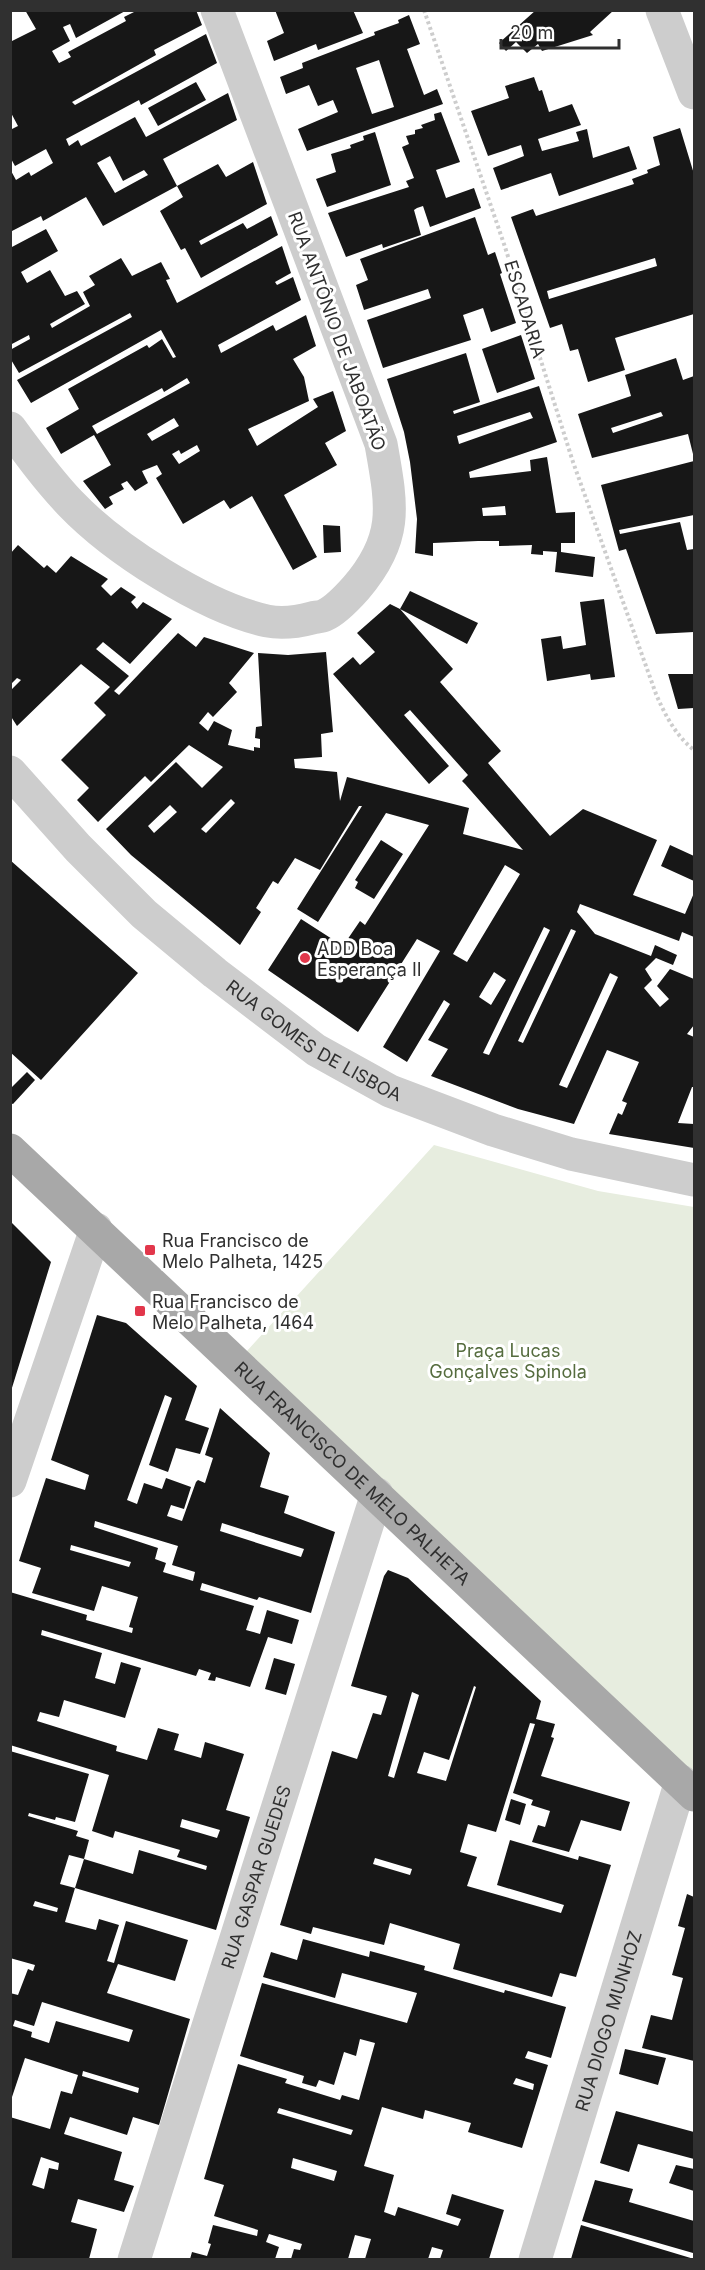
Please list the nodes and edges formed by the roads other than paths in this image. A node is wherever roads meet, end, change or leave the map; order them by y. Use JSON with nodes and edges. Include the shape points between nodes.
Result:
{"nodes":[{"id":1,"x":217,"y":10,"type":"edge"},
{"id":2,"x":662,"y":10,"type":"edge"},
{"id":3,"x":694,"y":93,"type":"edge"},
{"id":4,"x":10,"y":428,"type":"edge"},
{"id":5,"x":10,"y":772,"type":"edge"},
{"id":6,"x":10,"y":1150,"type":"edge"},
{"id":7,"x":694,"y":1180,"type":"edge"},
{"id":8,"x":96,"y":1229,"type":"junction"},
{"id":9,"x":10,"y":1481,"type":"edge"},
{"id":10,"x":377,"y":1494,"type":"junction"},
{"id":11,"x":688,"y":1788,"type":"edge"},
{"id":12,"x":134,"y":2259,"type":"edge"},
{"id":13,"x":535,"y":2259,"type":"edge"}],
"edges":[{"from":1,"to":4,"type":"street","name":"RUA ANTÔNIO DE JABOATÃO","via":[[381,444],[391,511],[387,538],[372,569],[351,594],[324,615],[295,622],[268,621],[230,610],[129,554],[71,504]]},
{"from":2,"to":3,"type":"street"},
{"from":5,"to":7,"type":"street","name":"RUA GOMES DE LISBOA","via":[[144,914],[316,1050],[390,1091],[493,1130],[571,1155]]},
{"from":6,"to":8,"type":"main road","name":"RUA FRANCISCO DE MELO PALHETA"},
{"from":8,"to":9,"type":"street"},
{"from":8,"to":10,"type":"main road","name":"RUA FRANCISCO DE MELO PALHETA"},
{"from":10,"to":11,"type":"main road","name":"RUA FRANCISCO DE MELO PALHETA"},
{"from":10,"to":12,"type":"street","name":"RUA GASPAR GUEDES"},
{"from":11,"to":13,"type":"street","name":"RUA DIOGO MUNHOZ"}]}
